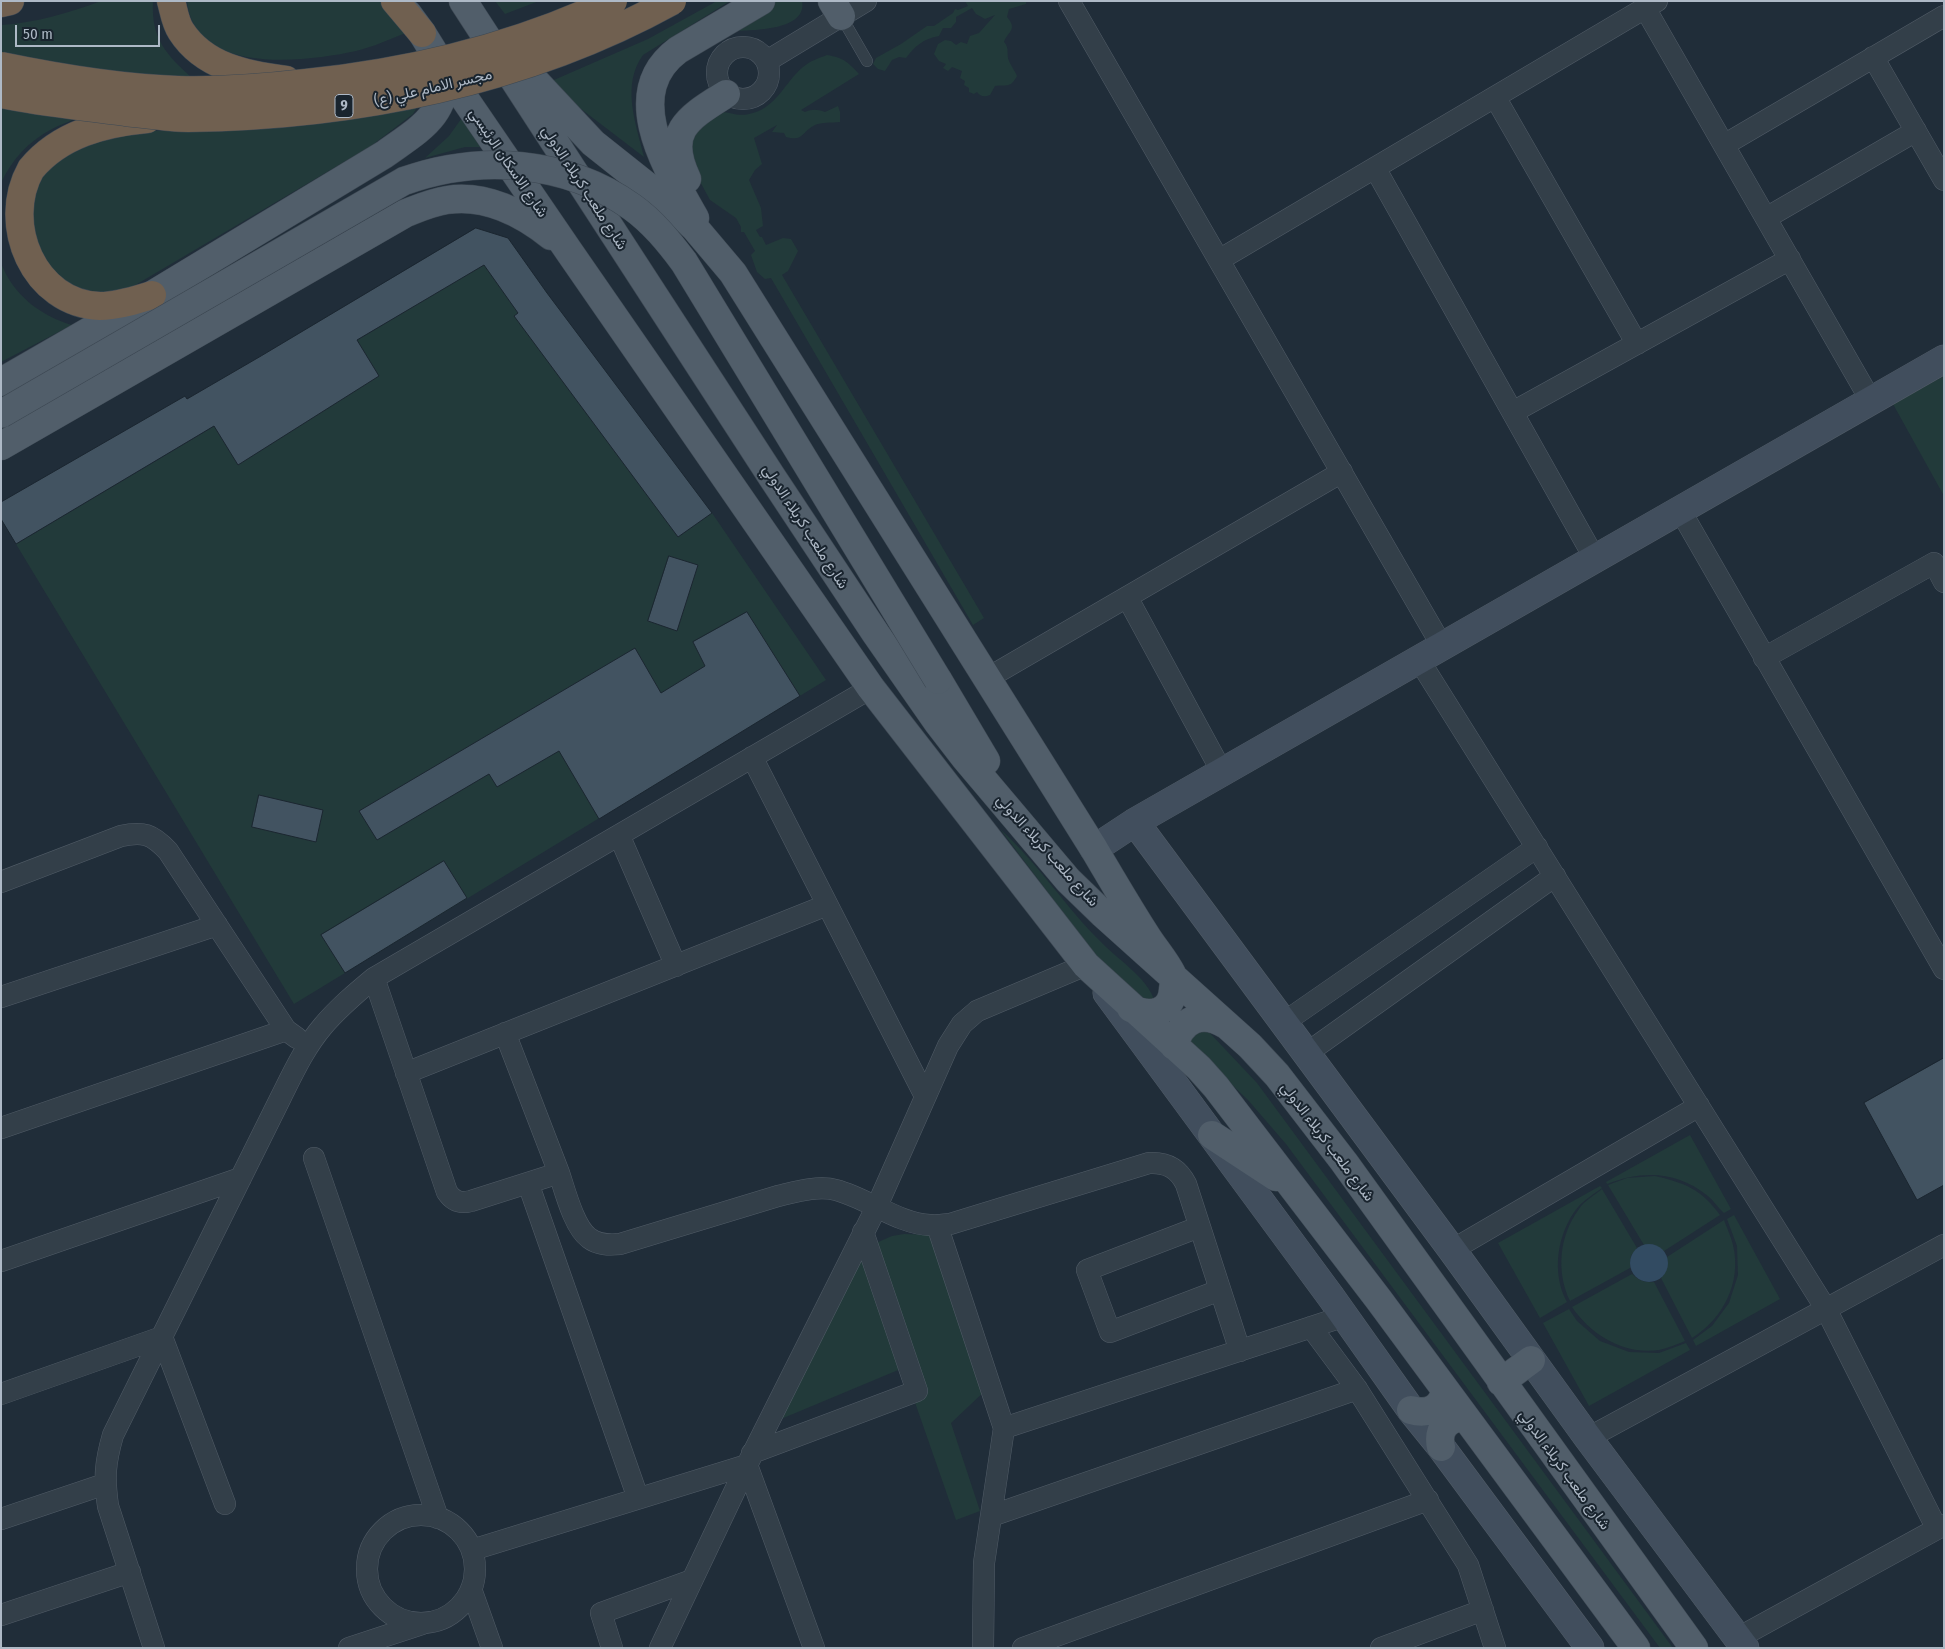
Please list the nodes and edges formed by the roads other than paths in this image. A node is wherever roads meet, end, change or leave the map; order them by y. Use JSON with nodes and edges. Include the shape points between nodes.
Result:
{"nodes":[{"id":1,"x":10,"y":1,"type":"edge"},
{"id":2,"x":171,"y":1,"type":"edge"},
{"id":3,"x":397,"y":1,"type":"edge"},
{"id":4,"x":613,"y":1,"type":"edge"},
{"id":5,"x":672,"y":1,"type":"edge"},
{"id":6,"x":762,"y":1,"type":"edge"},
{"id":7,"x":866,"y":1,"type":"edge"},
{"id":8,"x":1069,"y":1,"type":"edge"},
{"id":9,"x":464,"y":2,"type":"edge"},
{"id":10,"x":1,"y":3,"type":"edge"},
{"id":11,"x":1651,"y":5,"type":"edge"},
{"id":12,"x":837,"y":9,"type":"edge"},
{"id":13,"x":1944,"y":16,"type":"edge"},
{"id":14,"x":422,"y":33,"type":"joint"},
{"id":15,"x":1873,"y":57,"type":"junction"},
{"id":16,"x":767,"y":61,"type":"junction"},
{"id":17,"x":867,"y":61,"type":"dead end"},
{"id":18,"x":1,"y":66,"type":"edge"},
{"id":19,"x":443,"y":67,"type":"junction"},
{"id":20,"x":312,"y":83,"type":"junction"},
{"id":21,"x":1,"y":94,"type":"edge"},
{"id":22,"x":726,"y":94,"type":"junction"},
{"id":23,"x":1495,"y":97,"type":"junction"},
{"id":24,"x":164,"y":117,"type":"junction"},
{"id":25,"x":1916,"y":131,"type":"junction"},
{"id":26,"x":1724,"y":145,"type":"junction"},
{"id":27,"x":1375,"y":168,"type":"junction"},
{"id":28,"x":1944,"y":180,"type":"edge"},
{"id":29,"x":340,"y":181,"type":"junction"},
{"id":30,"x":1766,"y":218,"type":"junction"},
{"id":31,"x":363,"y":237,"type":"junction"},
{"id":32,"x":708,"y":241,"type":"junction"},
{"id":33,"x":568,"y":250,"type":"junction"},
{"id":34,"x":1790,"y":259,"type":"junction"},
{"id":35,"x":1219,"y":260,"type":"junction"},
{"id":36,"x":733,"y":273,"type":"junction"},
{"id":37,"x":152,"y":295,"type":"junction"},
{"id":38,"x":1637,"y":344,"type":"junction"},
{"id":39,"x":1944,"y":359,"type":"edge"},
{"id":40,"x":1,"y":382,"type":"edge"},
{"id":41,"x":1871,"y":401,"type":"junction"},
{"id":42,"x":1513,"y":412,"type":"junction"},
{"id":43,"x":1,"y":414,"type":"edge"},
{"id":44,"x":1,"y":446,"type":"edge"},
{"id":45,"x":1342,"y":472,"type":"junction"},
{"id":46,"x":1680,"y":510,"type":"junction"},
{"id":47,"x":1595,"y":559,"type":"junction"},
{"id":48,"x":1944,"y":582,"type":"edge"},
{"id":49,"x":1127,"y":597,"type":"junction"},
{"id":50,"x":1442,"y":646,"type":"junction"},
{"id":51,"x":1764,"y":658,"type":"junction"},
{"id":52,"x":1419,"y":660,"type":"junction"},
{"id":53,"x":986,"y":679,"type":"junction"},
{"id":54,"x":871,"y":688,"type":"junction"},
{"id":55,"x":752,"y":757,"type":"junction"},
{"id":56,"x":1222,"y":772,"type":"junction"},
{"id":57,"x":1135,"y":822,"type":"junction"},
{"id":58,"x":619,"y":835,"type":"junction"},
{"id":59,"x":1537,"y":847,"type":"junction"},
{"id":60,"x":1094,"y":849,"type":"junction"},
{"id":61,"x":1053,"y":862,"type":"junction"},
{"id":62,"x":1555,"y":876,"type":"junction"},
{"id":63,"x":1,"y":882,"type":"edge"},
{"id":64,"x":827,"y":904,"type":"junction"},
{"id":65,"x":217,"y":925,"type":"junction"},
{"id":66,"x":1086,"y":964,"type":"junction"},
{"id":67,"x":676,"y":966,"type":"junction"},
{"id":68,"x":1944,"y":969,"type":"edge"},
{"id":69,"x":1173,"y":975,"type":"junction"},
{"id":70,"x":374,"y":978,"type":"junction"},
{"id":71,"x":1,"y":997,"type":"edge"},
{"id":72,"x":1131,"y":1008,"type":"junction"},
{"id":73,"x":1283,"y":1023,"type":"junction"},
{"id":74,"x":1226,"y":1025,"type":"junction"},
{"id":75,"x":286,"y":1030,"type":"junction"},
{"id":76,"x":505,"y":1033,"type":"junction"},
{"id":77,"x":309,"y":1046,"type":"junction"},
{"id":78,"x":1174,"y":1046,"type":"junction"},
{"id":79,"x":1307,"y":1053,"type":"junction"},
{"id":80,"x":406,"y":1073,"type":"junction"},
{"id":81,"x":925,"y":1096,"type":"junction"},
{"id":82,"x":1699,"y":1106,"type":"junction"},
{"id":83,"x":1,"y":1128,"type":"edge"},
{"id":84,"x":1212,"y":1135,"type":"junction"},
{"id":85,"x":314,"y":1158,"type":"dead end"},
{"id":86,"x":559,"y":1173,"type":"junction"},
{"id":87,"x":240,"y":1178,"type":"junction"},
{"id":88,"x":528,"y":1183,"type":"junction"},
{"id":89,"x":1294,"y":1188,"type":"junction"},
{"id":90,"x":877,"y":1206,"type":"junction"},
{"id":91,"x":937,"y":1225,"type":"junction"},
{"id":92,"x":1199,"y":1227,"type":"junction"},
{"id":93,"x":863,"y":1232,"type":"junction"},
{"id":94,"x":1944,"y":1245,"type":"edge"},
{"id":95,"x":1452,"y":1250,"type":"junction"},
{"id":96,"x":1,"y":1262,"type":"edge"},
{"id":97,"x":1220,"y":1290,"type":"junction"},
{"id":98,"x":1826,"y":1309,"type":"junction"},
{"id":99,"x":1345,"y":1316,"type":"junction"},
{"id":100,"x":1311,"y":1327,"type":"junction"},
{"id":101,"x":162,"y":1338,"type":"junction"},
{"id":102,"x":1240,"y":1351,"type":"junction"},
{"id":103,"x":1531,"y":1360,"type":"junction"},
{"id":104,"x":1500,"y":1382,"type":"junction"},
{"id":105,"x":1357,"y":1389,"type":"junction"},
{"id":106,"x":1445,"y":1391,"type":"junction"},
{"id":107,"x":1,"y":1394,"type":"edge"},
{"id":108,"x":1412,"y":1410,"type":"junction"},
{"id":109,"x":1464,"y":1417,"type":"junction"},
{"id":110,"x":1004,"y":1428,"type":"junction"},
{"id":111,"x":1588,"y":1438,"type":"junction"},
{"id":112,"x":1441,"y":1447,"type":"junction"},
{"id":113,"x":749,"y":1459,"type":"junction"},
{"id":114,"x":105,"y":1484,"type":"junction"},
{"id":115,"x":638,"y":1498,"type":"junction"},
{"id":116,"x":1428,"y":1500,"type":"junction"},
{"id":117,"x":225,"y":1504,"type":"dead end"},
{"id":118,"x":991,"y":1516,"type":"junction"},
{"id":119,"x":438,"y":1518,"type":"junction"},
{"id":120,"x":1,"y":1520,"type":"edge"},
{"id":121,"x":1940,"y":1527,"type":"edge"},
{"id":122,"x":472,"y":1550,"type":"junction"},
{"id":123,"x":130,"y":1572,"type":"junction"},
{"id":124,"x":692,"y":1580,"type":"junction"},
{"id":125,"x":471,"y":1590,"type":"junction"},
{"id":126,"x":1483,"y":1610,"type":"junction"},
{"id":127,"x":1,"y":1615,"type":"edge"},
{"id":128,"x":424,"y":1623,"type":"junction"},
{"id":129,"x":1742,"y":1643,"type":"edge"},
{"id":130,"x":354,"y":1647,"type":"edge"},
{"id":131,"x":154,"y":1648,"type":"edge"},
{"id":132,"x":492,"y":1648,"type":"edge"},
{"id":133,"x":612,"y":1648,"type":"edge"},
{"id":134,"x":660,"y":1648,"type":"edge"},
{"id":135,"x":814,"y":1648,"type":"edge"},
{"id":136,"x":983,"y":1648,"type":"edge"},
{"id":137,"x":1023,"y":1648,"type":"edge"},
{"id":138,"x":1380,"y":1648,"type":"edge"},
{"id":139,"x":1495,"y":1648,"type":"edge"},
{"id":140,"x":1590,"y":1648,"type":"edge"},
{"id":141,"x":1636,"y":1648,"type":"edge"},
{"id":142,"x":1694,"y":1648,"type":"edge"}],
"edges":[{"from":1,"to":10,"type":"highway"},
{"from":2,"to":20,"type":"highway","bridge":true,"via":[[180,30],[214,61],[251,75]]},
{"from":3,"to":14,"type":"highway"},
{"from":4,"to":20,"type":"highway","name":"مجسر الامام علي (ع)","number":"9","bridge":true,"via":[[548,28],[455,58],[403,70]]},
{"from":5,"to":24,"type":"highway","name":"مجسر الامام علي (ع)","number":"9","bridge":true,"via":[[625,26],[556,54],[438,89],[306,111]]},
{"from":6,"to":32,"type":"main road","via":[[673,54],[659,69],[653,82],[652,125],[658,146]]},
{"from":7,"to":12,"type":"street"},
{"from":8,"to":35,"type":"street"},
{"from":9,"to":32,"type":"main road","via":[[593,143],[671,205]]},
{"from":9,"to":61,"type":"main road","name":"شارع ملعب كربلاء الدولي","via":[[876,634],[965,758]]},
{"from":11,"to":23,"type":"street"},
{"from":11,"to":26,"type":"street"},
{"from":12,"to":16,"type":"street"},
{"from":12,"to":17,"type":"lane"},
{"from":13,"to":15,"type":"street"},
{"from":14,"to":19,"type":"main road","name":"شارع الاسكان الرئيسي"},
{"from":15,"to":25,"type":"street"},
{"from":15,"to":26,"type":"street"},
{"from":16,"to":22,"type":"street","via":[[769,78],[760,94],[743,100]]},
{"from":16,"to":22,"type":"street","via":[[755,49],[746,47],[723,55],[716,70],[720,87]]},
{"from":18,"to":20,"type":"highway","name":"مجسر الامام علي (ع)","number":"9","bridge":true,"via":[[82,81],[149,88],[210,90]]},
{"from":19,"to":29,"type":"main road","via":[[443,96],[429,122]]},
{"from":19,"to":33,"type":"main road","name":"شارع الاسكان الرئيسي"},
{"from":21,"to":24,"type":"highway","name":"مجسر الامام علي (ع)","number":"9","bridge":true},
{"from":22,"to":36,"type":"main road","via":[[684,126],[677,149],[681,165]]},
{"from":23,"to":27,"type":"street"},
{"from":23,"to":38,"type":"street"},
{"from":24,"to":37,"type":"highway","bridge":true,"via":[[104,126],[66,140],[31,170],[19,193],[15,218],[19,244],[31,268],[58,294],[88,305],[115,305]]},
{"from":25,"to":28,"type":"street"},
{"from":25,"to":30,"type":"street"},
{"from":26,"to":30,"type":"street"},
{"from":27,"to":35,"type":"street"},
{"from":27,"to":42,"type":"street"},
{"from":29,"to":31,"type":"main road","via":[[356,186],[367,198],[372,214]]},
{"from":29,"to":37,"type":"main road"},
{"from":30,"to":34,"type":"street"},
{"from":31,"to":33,"type":"main road","via":[[427,205],[467,200],[486,202],[523,216]]},
{"from":31,"to":44,"type":"main road"},
{"from":32,"to":36,"type":"main road"},
{"from":33,"to":54,"type":"main road"},
{"from":34,"to":38,"type":"street"},
{"from":34,"to":41,"type":"street"},
{"from":35,"to":45,"type":"street"},
{"from":36,"to":53,"type":"main road"},
{"from":37,"to":40,"type":"main road"},
{"from":38,"to":42,"type":"street"},
{"from":39,"to":41,"type":"street"},
{"from":41,"to":46,"type":"street"},
{"from":42,"to":47,"type":"street"},
{"from":43,"to":61,"type":"main road","bridge":true,"via":[[404,181],[444,169],[488,164],[527,166],[594,186],[632,207],[662,234],[684,262],[987,762]]},
{"from":45,"to":49,"type":"street"},
{"from":45,"to":50,"type":"street"},
{"from":46,"to":47,"type":"street"},
{"from":46,"to":51,"type":"street"},
{"from":47,"to":50,"type":"street"},
{"from":48,"to":51,"type":"street","via":[[1934,563]]},
{"from":49,"to":53,"type":"street"},
{"from":49,"to":56,"type":"street"},
{"from":50,"to":52,"type":"street"},
{"from":51,"to":68,"type":"street"},
{"from":52,"to":56,"type":"street"},
{"from":52,"to":59,"type":"street"},
{"from":53,"to":60,"type":"main road"},
{"from":54,"to":55,"type":"street"},
{"from":54,"to":66,"type":"main road"},
{"from":55,"to":58,"type":"street"},
{"from":55,"to":64,"type":"street"},
{"from":56,"to":57,"type":"street"},
{"from":57,"to":60,"type":"street"},
{"from":57,"to":73,"type":"street"},
{"from":58,"to":67,"type":"street"},
{"from":58,"to":70,"type":"street"},
{"from":59,"to":62,"type":"street"},
{"from":59,"to":73,"type":"street"},
{"from":60,"to":69,"type":"main road"},
{"from":61,"to":69,"type":"main road","name":"شارع ملعب كربلاء الدولي","via":[[1103,914]]},
{"from":62,"to":79,"type":"street"},
{"from":62,"to":82,"type":"street"},
{"from":63,"to":65,"type":"street","via":[[121,836],[142,834],[158,840],[168,851]]},
{"from":64,"to":67,"type":"street"},
{"from":64,"to":81,"type":"street"},
{"from":65,"to":71,"type":"street"},
{"from":65,"to":75,"type":"street"},
{"from":66,"to":72,"type":"main road"},
{"from":66,"to":81,"type":"street","via":[[977,1011],[962,1024],[948,1046]]},
{"from":66,"to":84,"type":"street"},
{"from":67,"to":76,"type":"street"},
{"from":69,"to":72,"type":"main road","via":[[1173,996],[1168,1005],[1150,1014]]},
{"from":69,"to":74,"type":"main road","name":"شارع ملعب كربلاء الدولي"},
{"from":70,"to":77,"type":"street","via":[[346,1002]]},
{"from":70,"to":80,"type":"street"},
{"from":72,"to":78,"type":"main road"},
{"from":73,"to":79,"type":"street"},
{"from":74,"to":78,"type":"main road","via":[[1208,1017],[1198,1018],[1182,1028]]},
{"from":74,"to":104,"type":"main road","name":"شارع ملعب كربلاء الدولي","via":[[1277,1075],[1344,1162]]},
{"from":75,"to":77,"type":"street"},
{"from":75,"to":83,"type":"street"},
{"from":76,"to":80,"type":"street"},
{"from":76,"to":86,"type":"street"},
{"from":77,"to":87,"type":"street"},
{"from":78,"to":89,"type":"main road","via":[[1216,1087]]},
{"from":79,"to":95,"type":"street"},
{"from":80,"to":88,"type":"street","via":[[447,1192],[454,1200],[466,1202]]},
{"from":81,"to":90,"type":"street"},
{"from":82,"to":95,"type":"street"},
{"from":82,"to":98,"type":"street"},
{"from":84,"to":89,"type":"main road"},
{"from":84,"to":99,"type":"street"},
{"from":85,"to":119,"type":"street"},
{"from":86,"to":88,"type":"street"},
{"from":86,"to":90,"type":"street","via":[[584,1233],[604,1244],[620,1244],[804,1190],[834,1189]]},
{"from":87,"to":96,"type":"street"},
{"from":87,"to":101,"type":"street"},
{"from":88,"to":115,"type":"street"},
{"from":89,"to":106,"type":"main road"},
{"from":90,"to":91,"type":"street","via":[[905,1219]]},
{"from":90,"to":93,"type":"street"},
{"from":91,"to":92,"type":"street","via":[[950,1224],[1157,1163],[1171,1167],[1182,1177]]},
{"from":91,"to":110,"type":"street"},
{"from":92,"to":97,"type":"street"},
{"from":92,"to":97,"type":"street","via":[[1087,1270],[1110,1332]]},
{"from":93,"to":113,"type":"street"},
{"from":93,"to":113,"type":"street","via":[[917,1391]]},
{"from":94,"to":98,"type":"street"},
{"from":95,"to":103,"type":"street"},
{"from":97,"to":102,"type":"street"},
{"from":98,"to":111,"type":"street"},
{"from":98,"to":121,"type":"street"},
{"from":99,"to":100,"type":"street"},
{"from":99,"to":108,"type":"street"},
{"from":100,"to":102,"type":"street"},
{"from":100,"to":105,"type":"street"},
{"from":101,"to":107,"type":"street"},
{"from":101,"to":114,"type":"street","via":[[113,1435],[106,1461]]},
{"from":101,"to":117,"type":"street"},
{"from":102,"to":110,"type":"street"},
{"from":103,"to":104,"type":"main road"},
{"from":103,"to":111,"type":"street"},
{"from":104,"to":142,"type":"main road","name":"شارع ملعب كربلاء الدولي"},
{"from":105,"to":116,"type":"street"},
{"from":105,"to":118,"type":"street"},
{"from":106,"to":108,"type":"main road","via":[[1441,1403],[1431,1411]]},
{"from":106,"to":109,"type":"main road"},
{"from":108,"to":112,"type":"street"},
{"from":109,"to":112,"type":"main road","via":[[1444,1425],[1439,1439]]},
{"from":109,"to":141,"type":"main road"},
{"from":110,"to":118,"type":"street"},
{"from":111,"to":129,"type":"street"},
{"from":112,"to":140,"type":"street"},
{"from":113,"to":115,"type":"street"},
{"from":113,"to":124,"type":"street"},
{"from":113,"to":135,"type":"street"},
{"from":114,"to":120,"type":"street"},
{"from":114,"to":123,"type":"street","via":[[108,1506]]},
{"from":115,"to":122,"type":"street"},
{"from":116,"to":126,"type":"street","via":[[1468,1565]]},
{"from":116,"to":137,"type":"street"},
{"from":118,"to":136,"type":"street","via":[[984,1562]]},
{"from":119,"to":122,"type":"street","via":[[446,1520],[462,1533]]},
{"from":119,"to":128,"type":"street","via":[[427,1514],[407,1516],[389,1524],[375,1539],[368,1558],[367,1578],[374,1597],[387,1612],[405,1621]]},
{"from":121,"to":129,"type":"street"},
{"from":122,"to":125,"type":"street","via":[[475,1570]]},
{"from":123,"to":127,"type":"street"},
{"from":123,"to":131,"type":"street"},
{"from":124,"to":133,"type":"street","via":[[602,1613]]},
{"from":124,"to":134,"type":"street"},
{"from":125,"to":128,"type":"street","via":[[460,1606],[444,1618]]},
{"from":125,"to":132,"type":"street"},
{"from":126,"to":138,"type":"street"},
{"from":126,"to":139,"type":"street"},
{"from":128,"to":130,"type":"street"}]}
